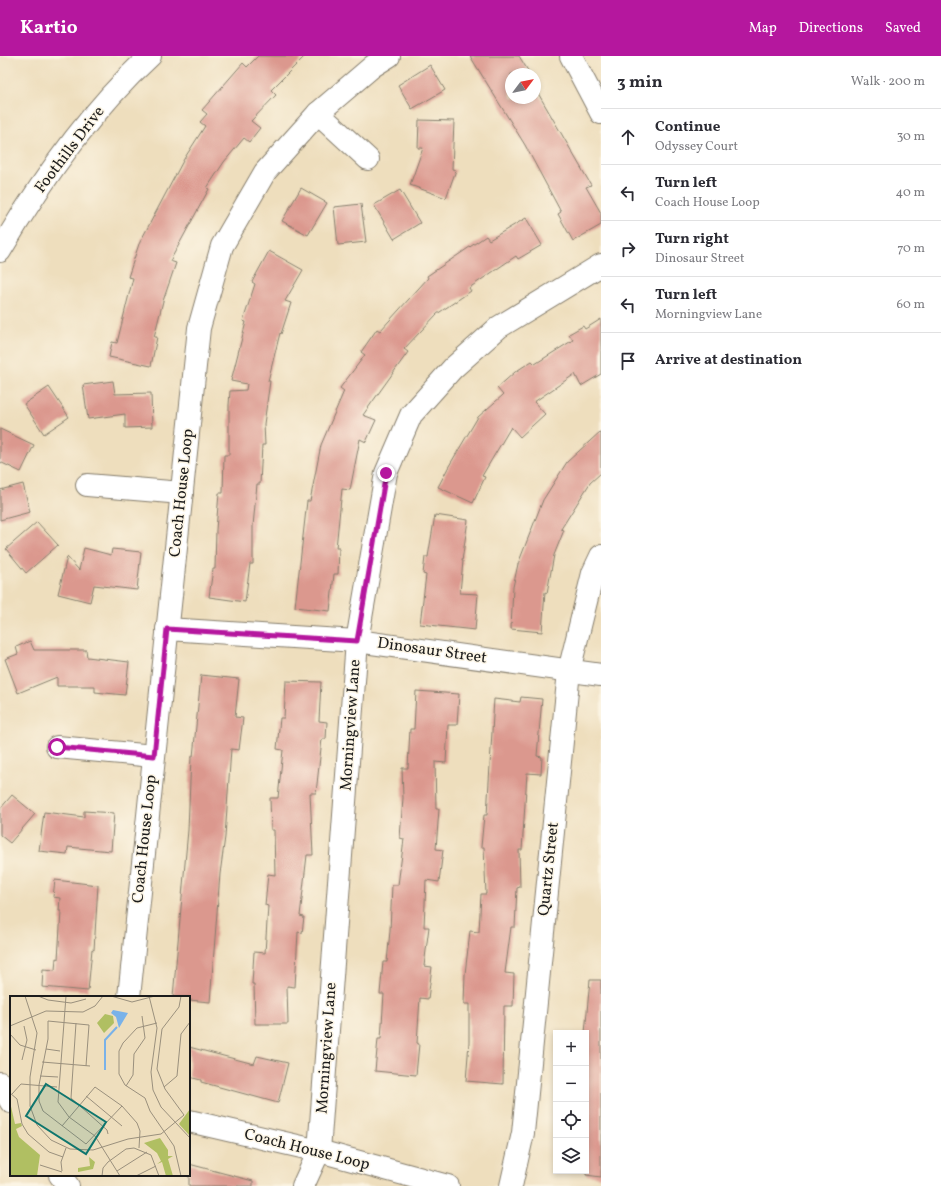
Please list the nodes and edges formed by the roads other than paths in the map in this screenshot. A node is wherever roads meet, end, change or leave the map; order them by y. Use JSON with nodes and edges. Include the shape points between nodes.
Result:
{"nodes":[{"id":1,"x":150,"y":56,"type":"edge"},
{"id":2,"x":389,"y":56,"type":"edge"},
{"id":3,"x":571,"y":56,"type":"edge"},
{"id":4,"x":318,"y":113,"type":"junction"},
{"id":5,"x":601,"y":113,"type":"edge"},
{"id":6,"x":368,"y":159,"type":"dead end"},
{"id":7,"x":0,"y":251,"type":"edge"},
{"id":8,"x":601,"y":265,"type":"edge"},
{"id":9,"x":87,"y":484,"type":"dead end"},
{"id":10,"x":182,"y":493,"type":"junction"},
{"id":11,"x":601,"y":556,"type":"edge"},
{"id":12,"x":167,"y":629,"type":"junction"},
{"id":13,"x":357,"y":641,"type":"junction"},
{"id":14,"x":569,"y":671,"type":"junction"},
{"id":15,"x":601,"y":675,"type":"edge"},
{"id":16,"x":57,"y":747,"type":"dead end"},
{"id":17,"x":154,"y":756,"type":"junction"},
{"id":18,"x":128,"y":996,"type":"edge"},
{"id":19,"x":0,"y":1083,"type":"edge"},
{"id":20,"x":10,"y":1100,"type":"edge"},
{"id":21,"x":190,"y":1121,"type":"edge"},
{"id":22,"x":319,"y":1151,"type":"junction"},
{"id":23,"x":61,"y":1176,"type":"edge"},
{"id":24,"x":68,"y":1186,"type":"edge"},
{"id":25,"x":303,"y":1186,"type":"edge"},
{"id":26,"x":448,"y":1186,"type":"edge"},
{"id":27,"x":511,"y":1186,"type":"edge"}],
"edges":[{"from":1,"to":7,"type":"street","name":"Foothills Drive","via":[[72,142]]},
{"from":2,"to":4,"type":"street","name":"Coach House Loop","via":[[373,66]]},
{"from":3,"to":5,"type":"street"},
{"from":4,"to":6,"type":"street"},
{"from":4,"to":10,"type":"street","name":"Coach House Loop","via":[[265,172],[222,246],[199,328]]},
{"from":8,"to":13,"type":"street","name":"Morningview Lane","via":[[499,327],[453,368],[411,415],[386,473]]},
{"from":9,"to":10,"type":"street"},
{"from":10,"to":12,"type":"street","name":"Coach House Loop"},
{"from":11,"to":14,"type":"street","name":"Quartz Street","via":[[593,573]]},
{"from":12,"to":13,"type":"street","name":"Dinosaur Street"},
{"from":12,"to":17,"type":"street","name":"Coach House Loop"},
{"from":13,"to":14,"type":"street","name":"Dinosaur Street"},
{"from":13,"to":22,"type":"street","name":"Morningview Lane"},
{"from":14,"to":15,"type":"street","name":"Dinosaur Street"},
{"from":14,"to":27,"type":"street","name":"Quartz Street","via":[[523,1133]]},
{"from":16,"to":17,"type":"street"},
{"from":17,"to":18,"type":"street","name":"Coach House Loop"},
{"from":19,"to":20,"type":"street"},
{"from":21,"to":22,"type":"street","name":"Coach House Loop"},
{"from":22,"to":25,"type":"street","name":"Morningview Lane"},
{"from":22,"to":26,"type":"street","name":"Coach House Loop"},
{"from":23,"to":24,"type":"street"}]}
